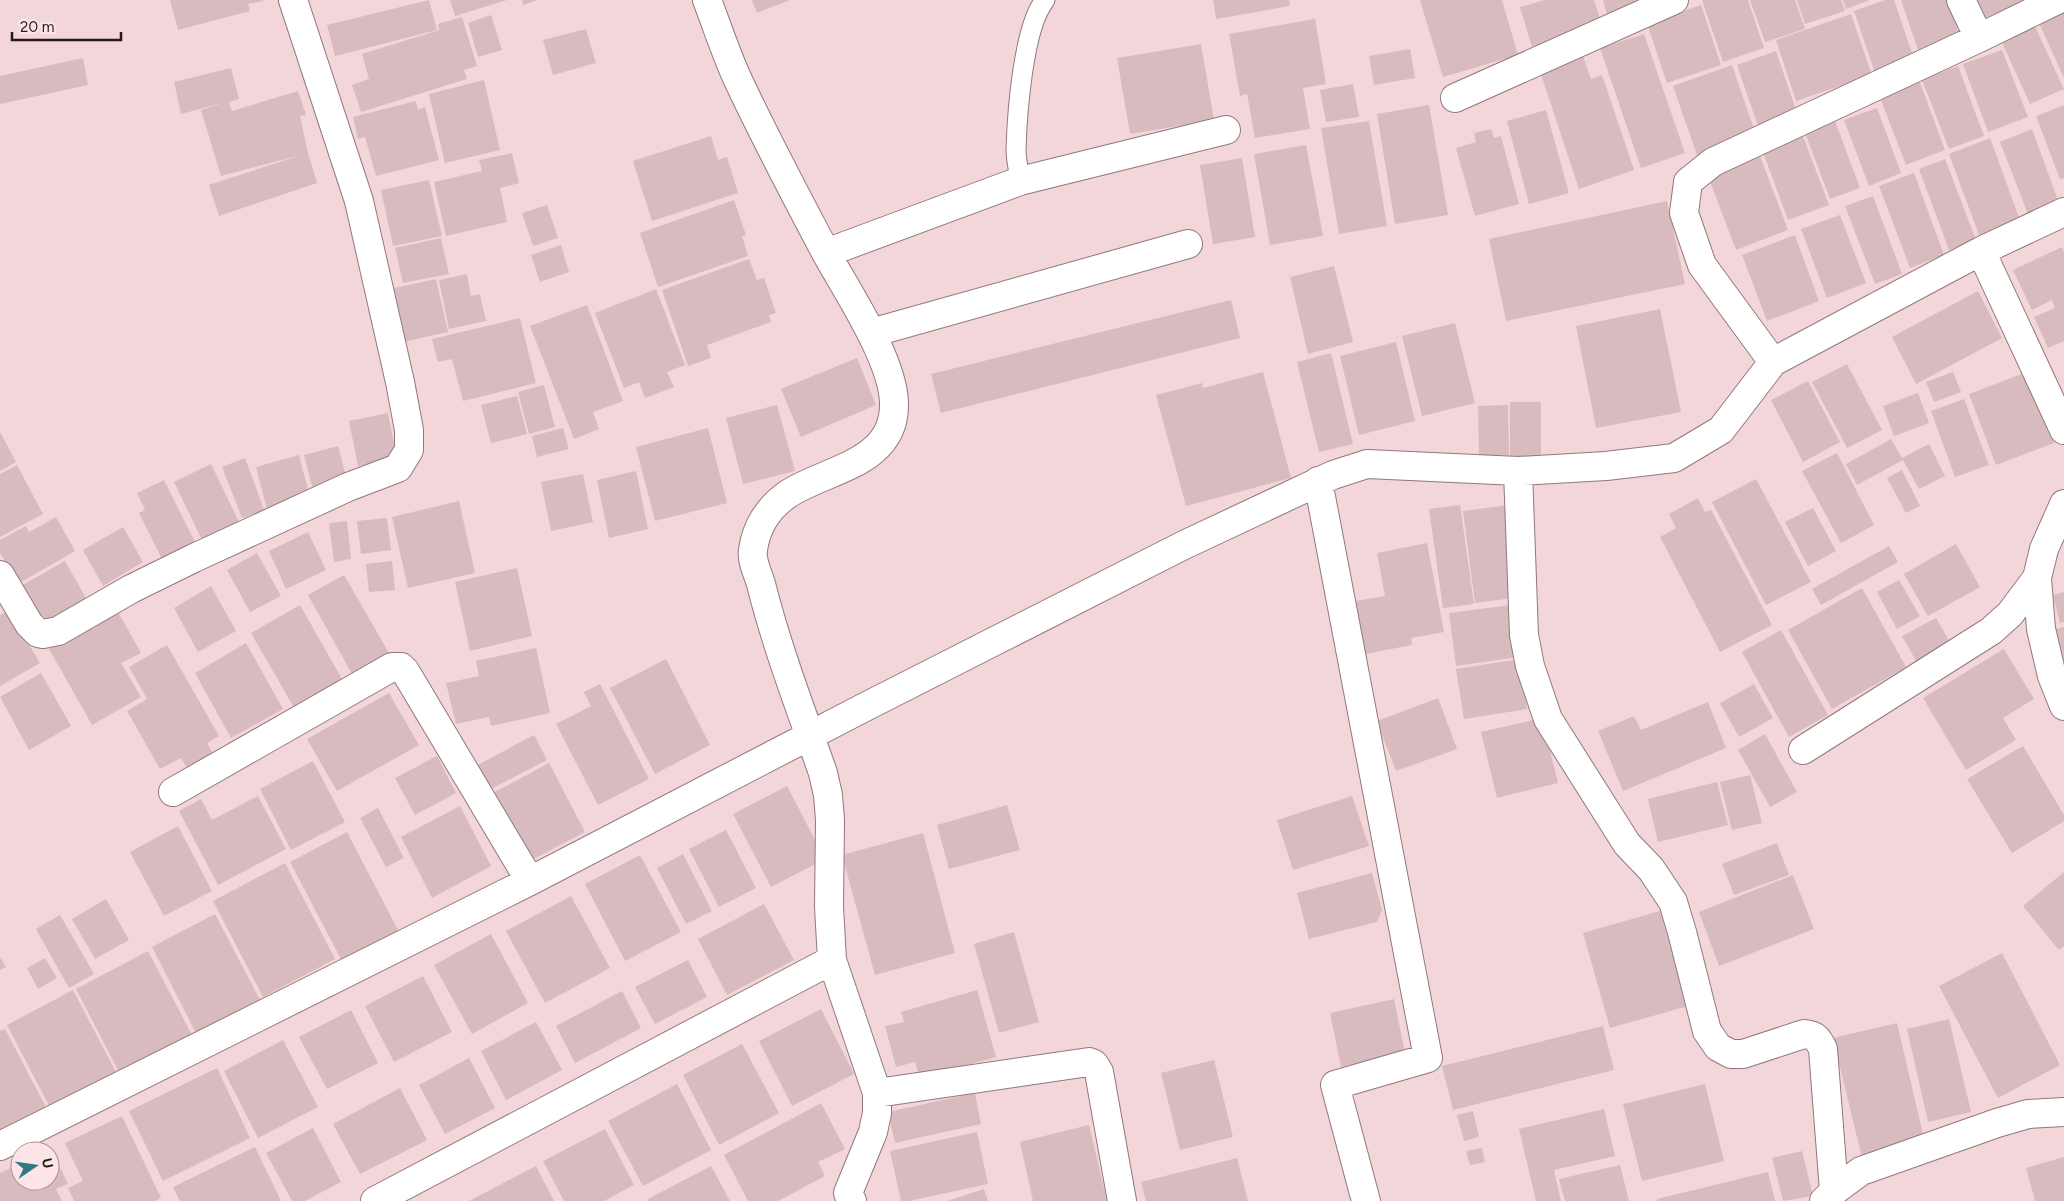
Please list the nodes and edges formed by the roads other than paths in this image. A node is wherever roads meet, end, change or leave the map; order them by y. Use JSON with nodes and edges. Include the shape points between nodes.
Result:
{"nodes":[{"id":1,"x":293,"y":0,"type":"edge"},
{"id":2,"x":707,"y":0,"type":"edge"},
{"id":3,"x":1045,"y":0,"type":"edge"},
{"id":4,"x":1674,"y":0,"type":"edge"},
{"id":5,"x":1961,"y":0,"type":"edge"},
{"id":6,"x":2057,"y":0,"type":"edge"},
{"id":7,"x":1979,"y":38,"type":"junction"},
{"id":8,"x":1455,"y":98,"type":"dead end"},
{"id":9,"x":1226,"y":130,"type":"dead end"},
{"id":10,"x":1020,"y":181,"type":"junction"},
{"id":11,"x":2064,"y":212,"type":"edge"},
{"id":12,"x":1188,"y":244,"type":"dead end"},
{"id":13,"x":1980,"y":251,"type":"junction"},
{"id":14,"x":826,"y":253,"type":"junction"},
{"id":15,"x":871,"y":333,"type":"junction"},
{"id":16,"x":1773,"y":362,"type":"junction"},
{"id":17,"x":2064,"y":430,"type":"edge"},
{"id":18,"x":1518,"y":471,"type":"junction"},
{"id":19,"x":1318,"y":482,"type":"junction"},
{"id":20,"x":2064,"y":504,"type":"edge"},
{"id":21,"x":0,"y":575,"type":"edge"},
{"id":22,"x":2037,"y":578,"type":"junction"},
{"id":23,"x":2064,"y":706,"type":"edge"},
{"id":24,"x":810,"y":737,"type":"junction"},
{"id":25,"x":1803,"y":750,"type":"dead end"},
{"id":26,"x":173,"y":792,"type":"dead end"},
{"id":27,"x":530,"y":881,"type":"junction"},
{"id":28,"x":832,"y":960,"type":"junction"},
{"id":29,"x":877,"y":1093,"type":"junction"},
{"id":30,"x":2064,"y":1112,"type":"edge"},
{"id":31,"x":0,"y":1146,"type":"edge"},
{"id":32,"x":1828,"y":1196,"type":"edge"},
{"id":33,"x":845,"y":1198,"type":"edge"},
{"id":34,"x":375,"y":1201,"type":"edge"},
{"id":35,"x":1122,"y":1201,"type":"edge"},
{"id":36,"x":1366,"y":1201,"type":"edge"}],
"edges":[{"from":1,"to":21,"type":"street","via":[[359,201],[400,382],[409,430],[409,450],[398,468],[348,487],[194,558],[54,632],[38,633],[29,624]]},
{"from":2,"to":14,"type":"street","via":[[737,78]]},
{"from":3,"to":10,"type":"lane","via":[[1032,29],[1021,83],[1016,152]]},
{"from":4,"to":8,"type":"street"},
{"from":5,"to":7,"type":"street"},
{"from":6,"to":7,"type":"street"},
{"from":7,"to":16,"type":"street","via":[[1712,162],[1688,182],[1684,213],[1702,265]]},
{"from":9,"to":10,"type":"street"},
{"from":10,"to":14,"type":"street"},
{"from":11,"to":13,"type":"street"},
{"from":12,"to":15,"type":"street"},
{"from":13,"to":16,"type":"street"},
{"from":13,"to":17,"type":"street"},
{"from":14,"to":15,"type":"street"},
{"from":15,"to":24,"type":"street","via":[[893,392],[894,413],[884,438],[855,464],[789,494],[774,506],[765,516],[752,552],[768,614]]},
{"from":16,"to":18,"type":"street","via":[[1721,430],[1674,458]]},
{"from":18,"to":19,"type":"street","via":[[1367,464]]},
{"from":18,"to":32,"type":"street","via":[[1524,635],[1530,666],[1548,719],[1627,844],[1651,869],[1672,902],[1707,1031],[1718,1047],[1731,1054],[1743,1054],[1804,1034],[1818,1038],[1823,1049]]},
{"from":19,"to":24,"type":"street","via":[[1184,545]]},
{"from":19,"to":36,"type":"street","via":[[1428,1058],[1335,1085]]},
{"from":20,"to":22,"type":"street","via":[[2044,549]]},
{"from":22,"to":23,"type":"street","via":[[2041,629],[2052,676]]},
{"from":22,"to":25,"type":"street","via":[[2010,614],[1991,631]]},
{"from":24,"to":27,"type":"street"},
{"from":24,"to":28,"type":"street","via":[[828,796],[828,907]]},
{"from":26,"to":27,"type":"street","via":[[392,668],[401,667]]},
{"from":27,"to":31,"type":"street"},
{"from":28,"to":29,"type":"street"},
{"from":28,"to":34,"type":"street"},
{"from":29,"to":33,"type":"street","via":[[873,1132]]},
{"from":29,"to":35,"type":"street","via":[[1089,1062],[1094,1064],[1099,1072]]},
{"from":30,"to":32,"type":"street","via":[[2028,1114],[1997,1123],[1861,1171]]}]}
